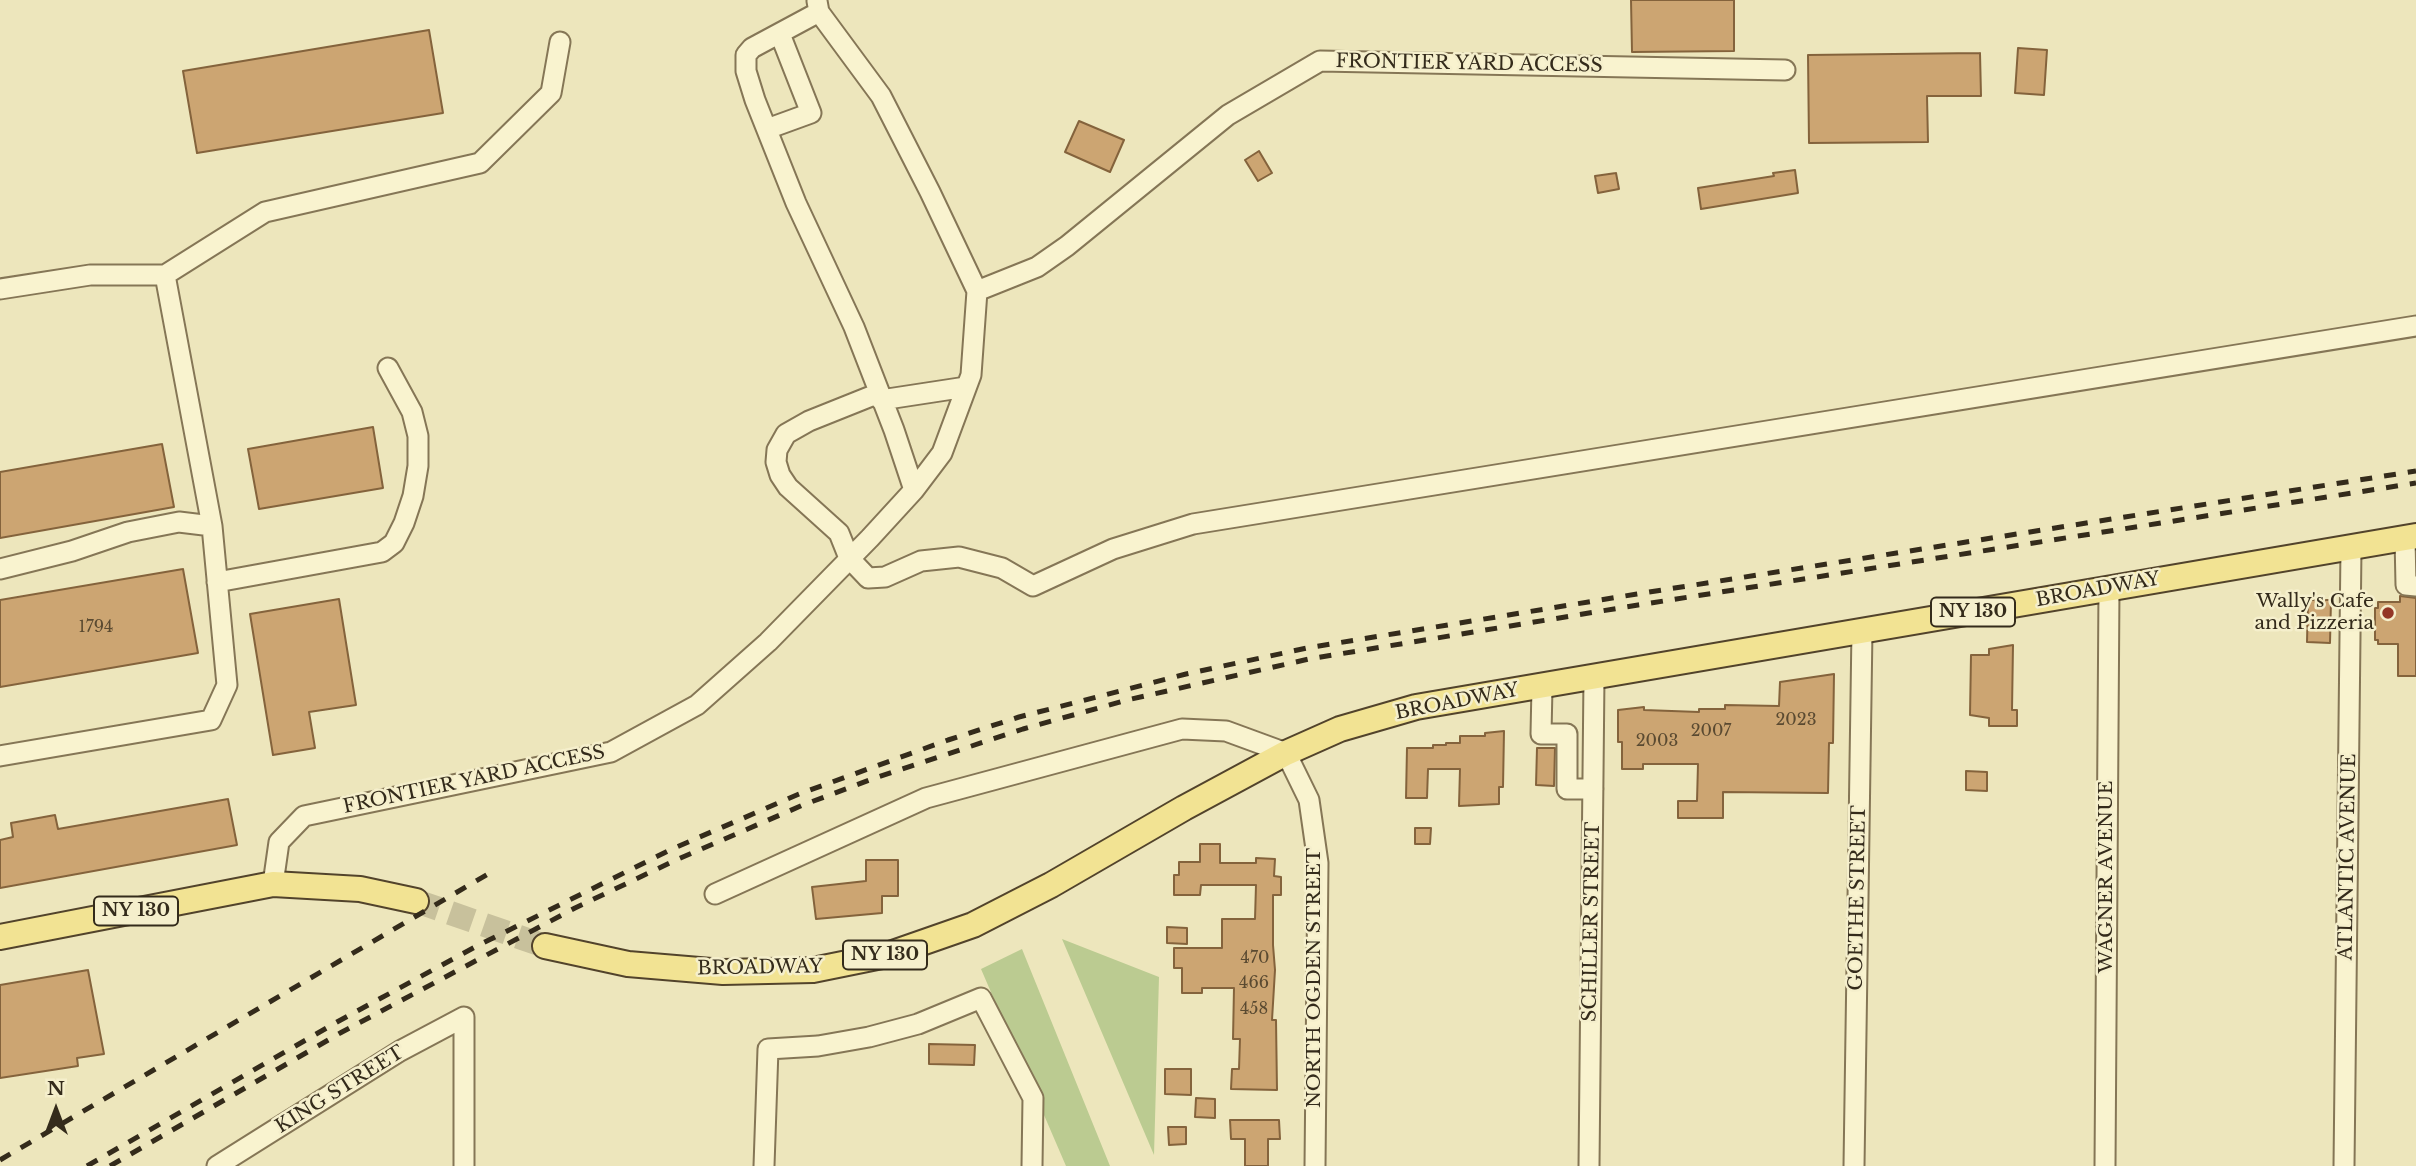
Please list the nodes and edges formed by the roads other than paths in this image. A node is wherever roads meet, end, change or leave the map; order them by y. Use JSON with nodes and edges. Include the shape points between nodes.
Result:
{"nodes":[{"id":1,"x":818,"y":6,"type":"edge"},
{"id":2,"x":780,"y":34,"type":"junction"},
{"id":3,"x":560,"y":42,"type":"dead end"},
{"id":4,"x":1785,"y":70,"type":"dead end"},
{"id":5,"x":767,"y":129,"type":"junction"},
{"id":6,"x":165,"y":275,"type":"junction"},
{"id":7,"x":0,"y":289,"type":"edge"},
{"id":8,"x":977,"y":291,"type":"junction"},
{"id":9,"x":2416,"y":326,"type":"edge"},
{"id":10,"x":388,"y":368,"type":"dead end"},
{"id":11,"x":966,"y":387,"type":"junction"},
{"id":12,"x":880,"y":396,"type":"junction"},
{"id":13,"x":914,"y":490,"type":"junction"},
{"id":14,"x":212,"y":526,"type":"junction"},
{"id":15,"x":2411,"y":537,"type":"edge"},
{"id":16,"x":2351,"y":548,"type":"junction"},
{"id":17,"x":849,"y":558,"type":"junction"},
{"id":18,"x":0,"y":569,"type":"edge"},
{"id":19,"x":217,"y":582,"type":"junction"},
{"id":20,"x":2416,"y":586,"type":"edge"},
{"id":21,"x":2109,"y":588,"type":"junction"},
{"id":22,"x":1862,"y":631,"type":"junction"},
{"id":23,"x":1594,"y":677,"type":"junction"},
{"id":24,"x":1542,"y":687,"type":"junction"},
{"id":25,"x":1286,"y":753,"type":"junction"},
{"id":26,"x":0,"y":756,"type":"edge"},
{"id":27,"x":1593,"y":789,"type":"junction"},
{"id":28,"x":273,"y":884,"type":"junction"},
{"id":29,"x":715,"y":894,"type":"dead end"},
{"id":30,"x":416,"y":901,"type":"tunnel mouth"},
{"id":31,"x":0,"y":937,"type":"edge"},
{"id":32,"x":545,"y":946,"type":"tunnel mouth"},
{"id":33,"x":217,"y":1166,"type":"edge"},
{"id":34,"x":464,"y":1166,"type":"edge"},
{"id":35,"x":764,"y":1166,"type":"edge"},
{"id":36,"x":1032,"y":1166,"type":"edge"},
{"id":37,"x":1315,"y":1166,"type":"edge"},
{"id":38,"x":1589,"y":1166,"type":"edge"},
{"id":39,"x":1854,"y":1166,"type":"edge"},
{"id":40,"x":2105,"y":1166,"type":"edge"},
{"id":41,"x":2344,"y":1166,"type":"edge"}],
"edges":[{"from":1,"to":2,"type":"street"},
{"from":1,"to":8,"type":"street","via":[[881,96]]},
{"from":2,"to":5,"type":"street","via":[[746,55],[746,71]]},
{"from":2,"to":5,"type":"street","via":[[811,113]]},
{"from":3,"to":6,"type":"street","via":[[551,93],[480,163],[265,212]]},
{"from":4,"to":8,"type":"street","name":"FRONTIER YARD ACCESS","via":[[1320,61],[1228,115],[1037,267]]},
{"from":5,"to":12,"type":"street"},
{"from":6,"to":7,"type":"street","via":[[90,275]]},
{"from":6,"to":14,"type":"street"},
{"from":8,"to":11,"type":"street","name":"FRONTIER YARD ACCESS","via":[[971,375]]},
{"from":9,"to":17,"type":"street","via":[[1193,524],[1113,549],[1034,586],[1002,568],[960,557],[920,561],[885,577],[868,579]]},
{"from":10,"to":19,"type":"street","via":[[412,412],[418,436],[413,496],[394,543],[382,552]]},
{"from":11,"to":12,"type":"street"},
{"from":11,"to":13,"type":"street","name":"FRONTIER YARD ACCESS","via":[[942,453]]},
{"from":12,"to":13,"type":"street"},
{"from":12,"to":17,"type":"street","via":[[808,421],[786,434],[777,450],[776,462],[788,487],[839,533]]},
{"from":13,"to":17,"type":"street","name":"FRONTIER YARD ACCESS"},
{"from":14,"to":18,"type":"street","via":[[178,522],[128,532]]},
{"from":14,"to":19,"type":"street"},
{"from":15,"to":16,"type":"main road","name":"BROADWAY","number":"NY 130"},
{"from":15,"to":20,"type":"street","via":[[2406,586]]},
{"from":16,"to":21,"type":"main road","name":"BROADWAY","number":"NY 130"},
{"from":16,"to":41,"type":"street","name":"ATLANTIC AVENUE"},
{"from":17,"to":28,"type":"street","name":"FRONTIER YARD ACCESS","via":[[768,642],[697,705],[654,730],[611,752],[304,816],[279,842]]},
{"from":19,"to":26,"type":"street","via":[[227,685],[211,720]]},
{"from":21,"to":22,"type":"main road","name":"BROADWAY","number":"NY 130"},
{"from":21,"to":40,"type":"street","name":"WAGNER AVENUE"},
{"from":22,"to":23,"type":"main road","name":"BROADWAY","number":"NY 130"},
{"from":22,"to":39,"type":"street","name":"GOETHE STREET"},
{"from":23,"to":24,"type":"main road","name":"BROADWAY","number":"NY 130"},
{"from":23,"to":27,"type":"street","name":"SCHILLER STREET"},
{"from":24,"to":25,"type":"main road","name":"BROADWAY","number":"NY 130","via":[[1416,707],[1340,729]]},
{"from":24,"to":27,"type":"street","via":[[1541,734],[1567,734],[1567,789]]},
{"from":25,"to":29,"type":"street","via":[[1226,731],[1182,729],[926,798]]},
{"from":25,"to":32,"type":"main road","name":"BROADWAY","number":"NY 130","via":[[973,925],[887,955],[813,970],[723,972],[628,964]]},
{"from":25,"to":37,"type":"street","name":"NORTH OGDEN STREET","via":[[1309,800],[1318,863]]},
{"from":27,"to":38,"type":"street","name":"SCHILLER STREET"},
{"from":28,"to":30,"type":"main road","number":"NY 130","via":[[360,889]]},
{"from":28,"to":31,"type":"main road","number":"NY 130"},
{"from":33,"to":34,"type":"street","name":"KING STREET","via":[[400,1051],[464,1017]]},
{"from":35,"to":36,"type":"street","via":[[768,1049],[869,1037],[918,1024],[981,998],[1032,1098]]}]}
